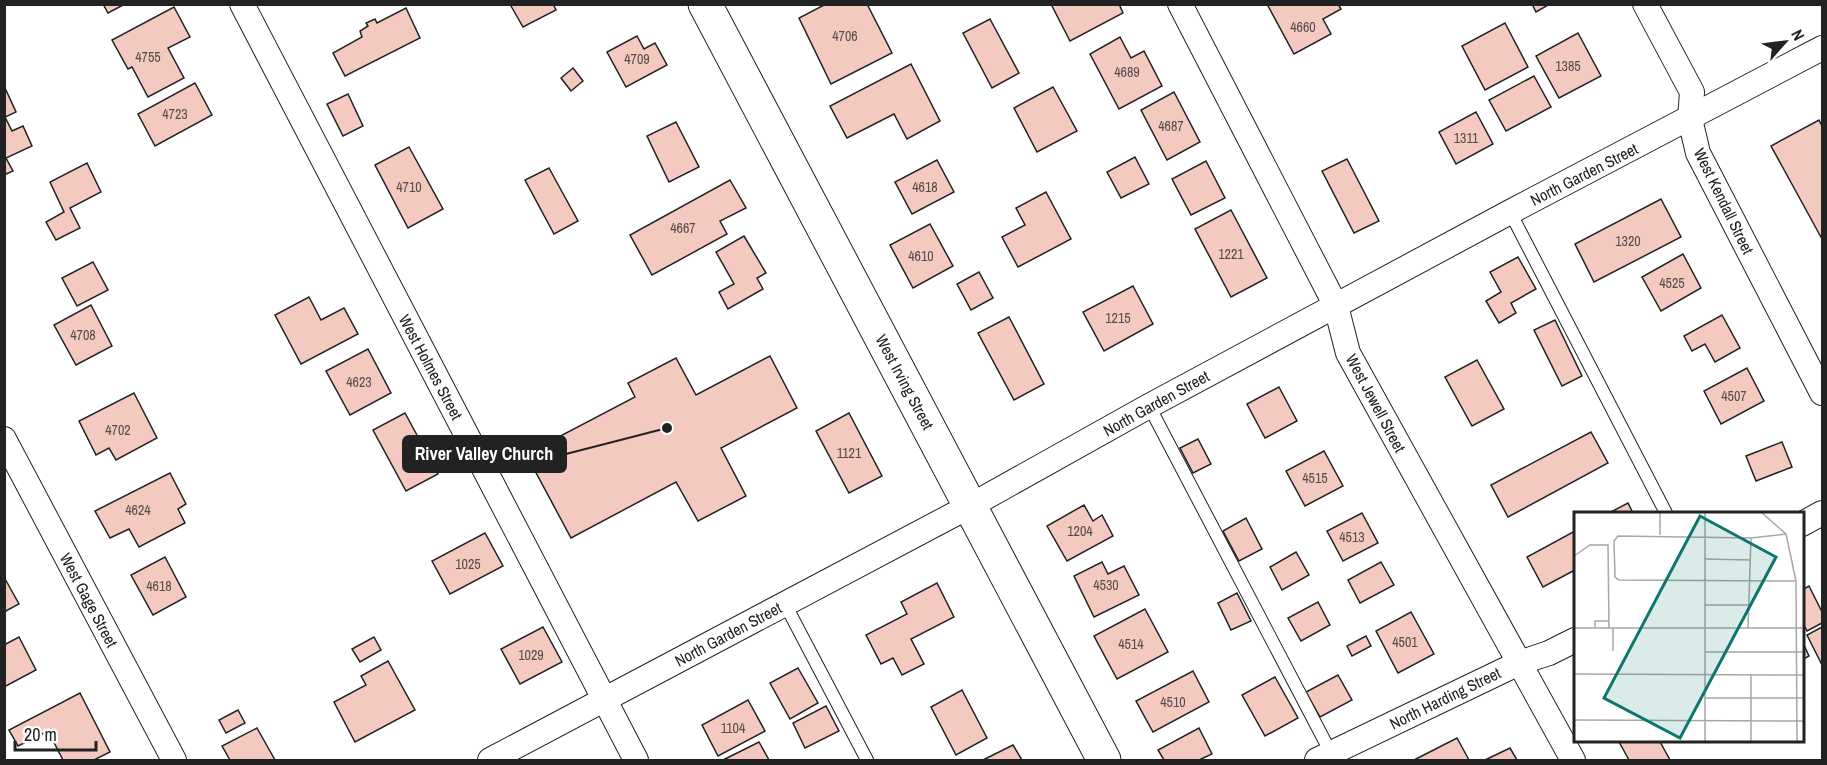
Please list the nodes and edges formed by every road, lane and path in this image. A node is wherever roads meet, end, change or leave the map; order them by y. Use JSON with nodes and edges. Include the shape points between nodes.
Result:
{"nodes":[{"id":1,"x":242,"y":4,"type":"edge"},
{"id":2,"x":705,"y":4,"type":"edge"},
{"id":3,"x":1180,"y":4,"type":"edge"},
{"id":4,"x":1645,"y":4,"type":"edge"},
{"id":5,"x":1822,"y":48,"type":"edge"},
{"id":6,"x":1690,"y":119,"type":"junction"},
{"id":7,"x":1510,"y":212,"type":"junction"},
{"id":8,"x":1336,"y":306,"type":"junction"},
{"id":9,"x":1822,"y":393,"type":"edge"},
{"id":10,"x":1149,"y":406,"type":"junction"},
{"id":11,"x":4,"y":439,"type":"edge"},
{"id":12,"x":970,"y":506,"type":"junction"},
{"id":13,"x":1665,"y":512,"type":"edge"},
{"id":14,"x":1822,"y":513,"type":"edge"},
{"id":15,"x":1803,"y":523,"type":"edge"},
{"id":16,"x":785,"y":604,"type":"junction"},
{"id":17,"x":1574,"y":640,"type":"edge"},
{"id":18,"x":1519,"y":663,"type":"junction"},
{"id":19,"x":604,"y":700,"type":"junction"},
{"id":20,"x":1324,"y":757,"type":"edge"},
{"id":21,"x":174,"y":760,"type":"edge"},
{"id":22,"x":490,"y":760,"type":"edge"},
{"id":23,"x":636,"y":760,"type":"edge"},
{"id":24,"x":867,"y":760,"type":"edge"},
{"id":25,"x":1104,"y":760,"type":"edge"},
{"id":26,"x":1573,"y":760,"type":"edge"}],
"edges":[{"from":1,"to":19,"type":"street","name":"West Holmes Street"},
{"from":2,"to":12,"type":"street","name":"West Irving Street"},
{"from":3,"to":8,"type":"street","name":"West Jewell Street"},
{"from":4,"to":6,"type":"street","name":"West Kendall Street","via":[[1692,92]]},
{"from":5,"to":6,"type":"street","name":"North Garden Street"},
{"from":6,"to":7,"type":"street","name":"North Garden Street"},
{"from":6,"to":9,"type":"street","name":"West Kendall Street","via":[[1698,153]]},
{"from":7,"to":8,"type":"street","name":"North Garden Street"},
{"from":7,"to":13,"type":"lane"},
{"from":8,"to":10,"type":"street","name":"North Garden Street"},
{"from":8,"to":18,"type":"street","name":"West Jewell Street","via":[[1348,352]]},
{"from":10,"to":12,"type":"street","name":"North Garden Street"},
{"from":10,"to":20,"type":"lane"},
{"from":11,"to":21,"type":"street","name":"West Gage Street"},
{"from":12,"to":16,"type":"street","name":"North Garden Street"},
{"from":12,"to":25,"type":"street","name":"West Irving Street"},
{"from":14,"to":15,"type":"street"},
{"from":16,"to":19,"type":"street","name":"North Garden Street"},
{"from":16,"to":24,"type":"lane"},
{"from":17,"to":18,"type":"street","name":"North Harding Street"},
{"from":18,"to":20,"type":"street","name":"North Harding Street"},
{"from":18,"to":26,"type":"street","name":"West Jewell Street"},
{"from":19,"to":22,"type":"street","name":"North Garden Street"},
{"from":19,"to":23,"type":"street","name":"West Holmes Street"}]}
